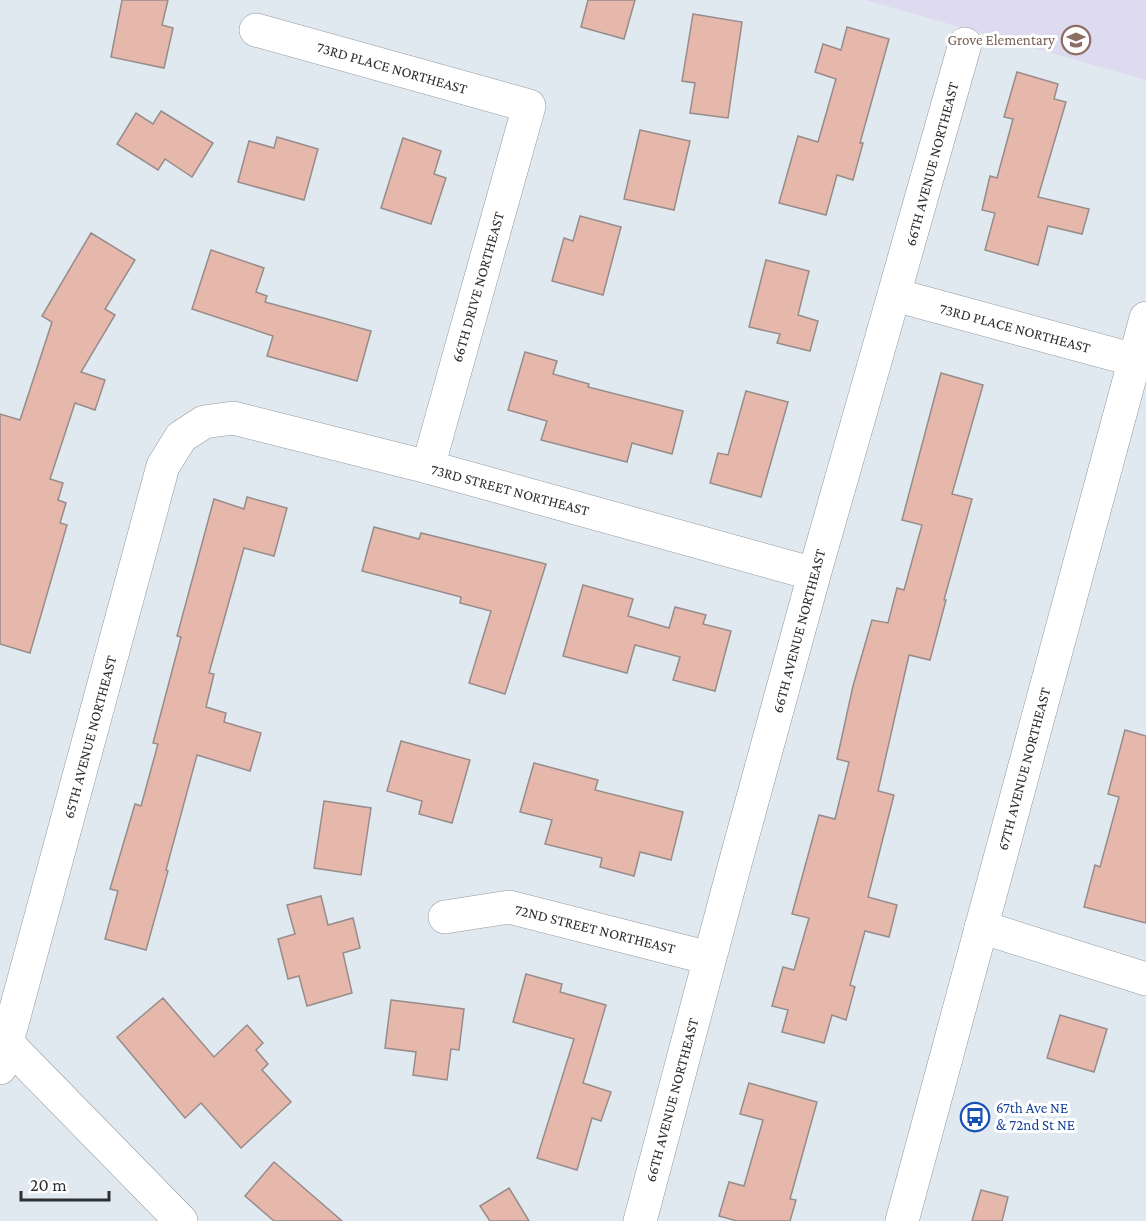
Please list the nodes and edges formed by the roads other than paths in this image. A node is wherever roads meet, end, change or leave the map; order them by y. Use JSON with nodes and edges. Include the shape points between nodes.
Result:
{"nodes":[{"id":1,"x":256,"y":30,"type":"dead end"},
{"id":2,"x":965,"y":44,"type":"dead end"},
{"id":3,"x":529,"y":106,"type":"joint"},
{"id":4,"x":895,"y":295,"type":"junction"},
{"id":5,"x":1146,"y":318,"type":"edge"},
{"id":6,"x":1140,"y":362,"type":"edge"},
{"id":7,"x":204,"y":422,"type":"joint"},
{"id":8,"x":428,"y":467,"type":"junction"},
{"id":9,"x":814,"y":574,"type":"junction"},
{"id":10,"x":444,"y":917,"type":"dead end"},
{"id":11,"x":981,"y":927,"type":"junction"},
{"id":12,"x":709,"y":958,"type":"junction"},
{"id":13,"x":1146,"y":979,"type":"edge"},
{"id":14,"x":2,"y":1050,"type":"edge"},
{"id":15,"x":181,"y":1221,"type":"edge"},
{"id":16,"x":640,"y":1221,"type":"edge"},
{"id":17,"x":902,"y":1221,"type":"edge"}],
"edges":[{"from":1,"to":3,"type":"street","name":"73RD PLACE NORTHEAST"},
{"from":2,"to":4,"type":"street","name":"66TH AVENUE NORTHEAST"},
{"from":3,"to":8,"type":"street","name":"66TH DRIVE NORTHEAST"},
{"from":4,"to":6,"type":"street","name":"73RD PLACE NORTHEAST"},
{"from":4,"to":9,"type":"street","name":"66TH AVENUE NORTHEAST"},
{"from":5,"to":6,"type":"street","name":"67TH AVENUE NORTHEAST"},
{"from":6,"to":11,"type":"street","name":"67TH AVENUE NORTHEAST"},
{"from":7,"to":8,"type":"street","name":"73RD STREET NORTHEAST","via":[[233,418]]},
{"from":7,"to":14,"type":"street","name":"65TH AVENUE NORTHEAST","via":[[181,437],[163,466]]},
{"from":8,"to":9,"type":"street","name":"73RD STREET NORTHEAST"},
{"from":9,"to":12,"type":"street","name":"66TH AVENUE NORTHEAST"},
{"from":10,"to":12,"type":"street","name":"72ND STREET NORTHEAST","via":[[509,907]]},
{"from":11,"to":13,"type":"street"},
{"from":11,"to":17,"type":"street","name":"67TH AVENUE NORTHEAST"},
{"from":12,"to":16,"type":"street","name":"66TH AVENUE NORTHEAST"},
{"from":14,"to":15,"type":"street"}]}
